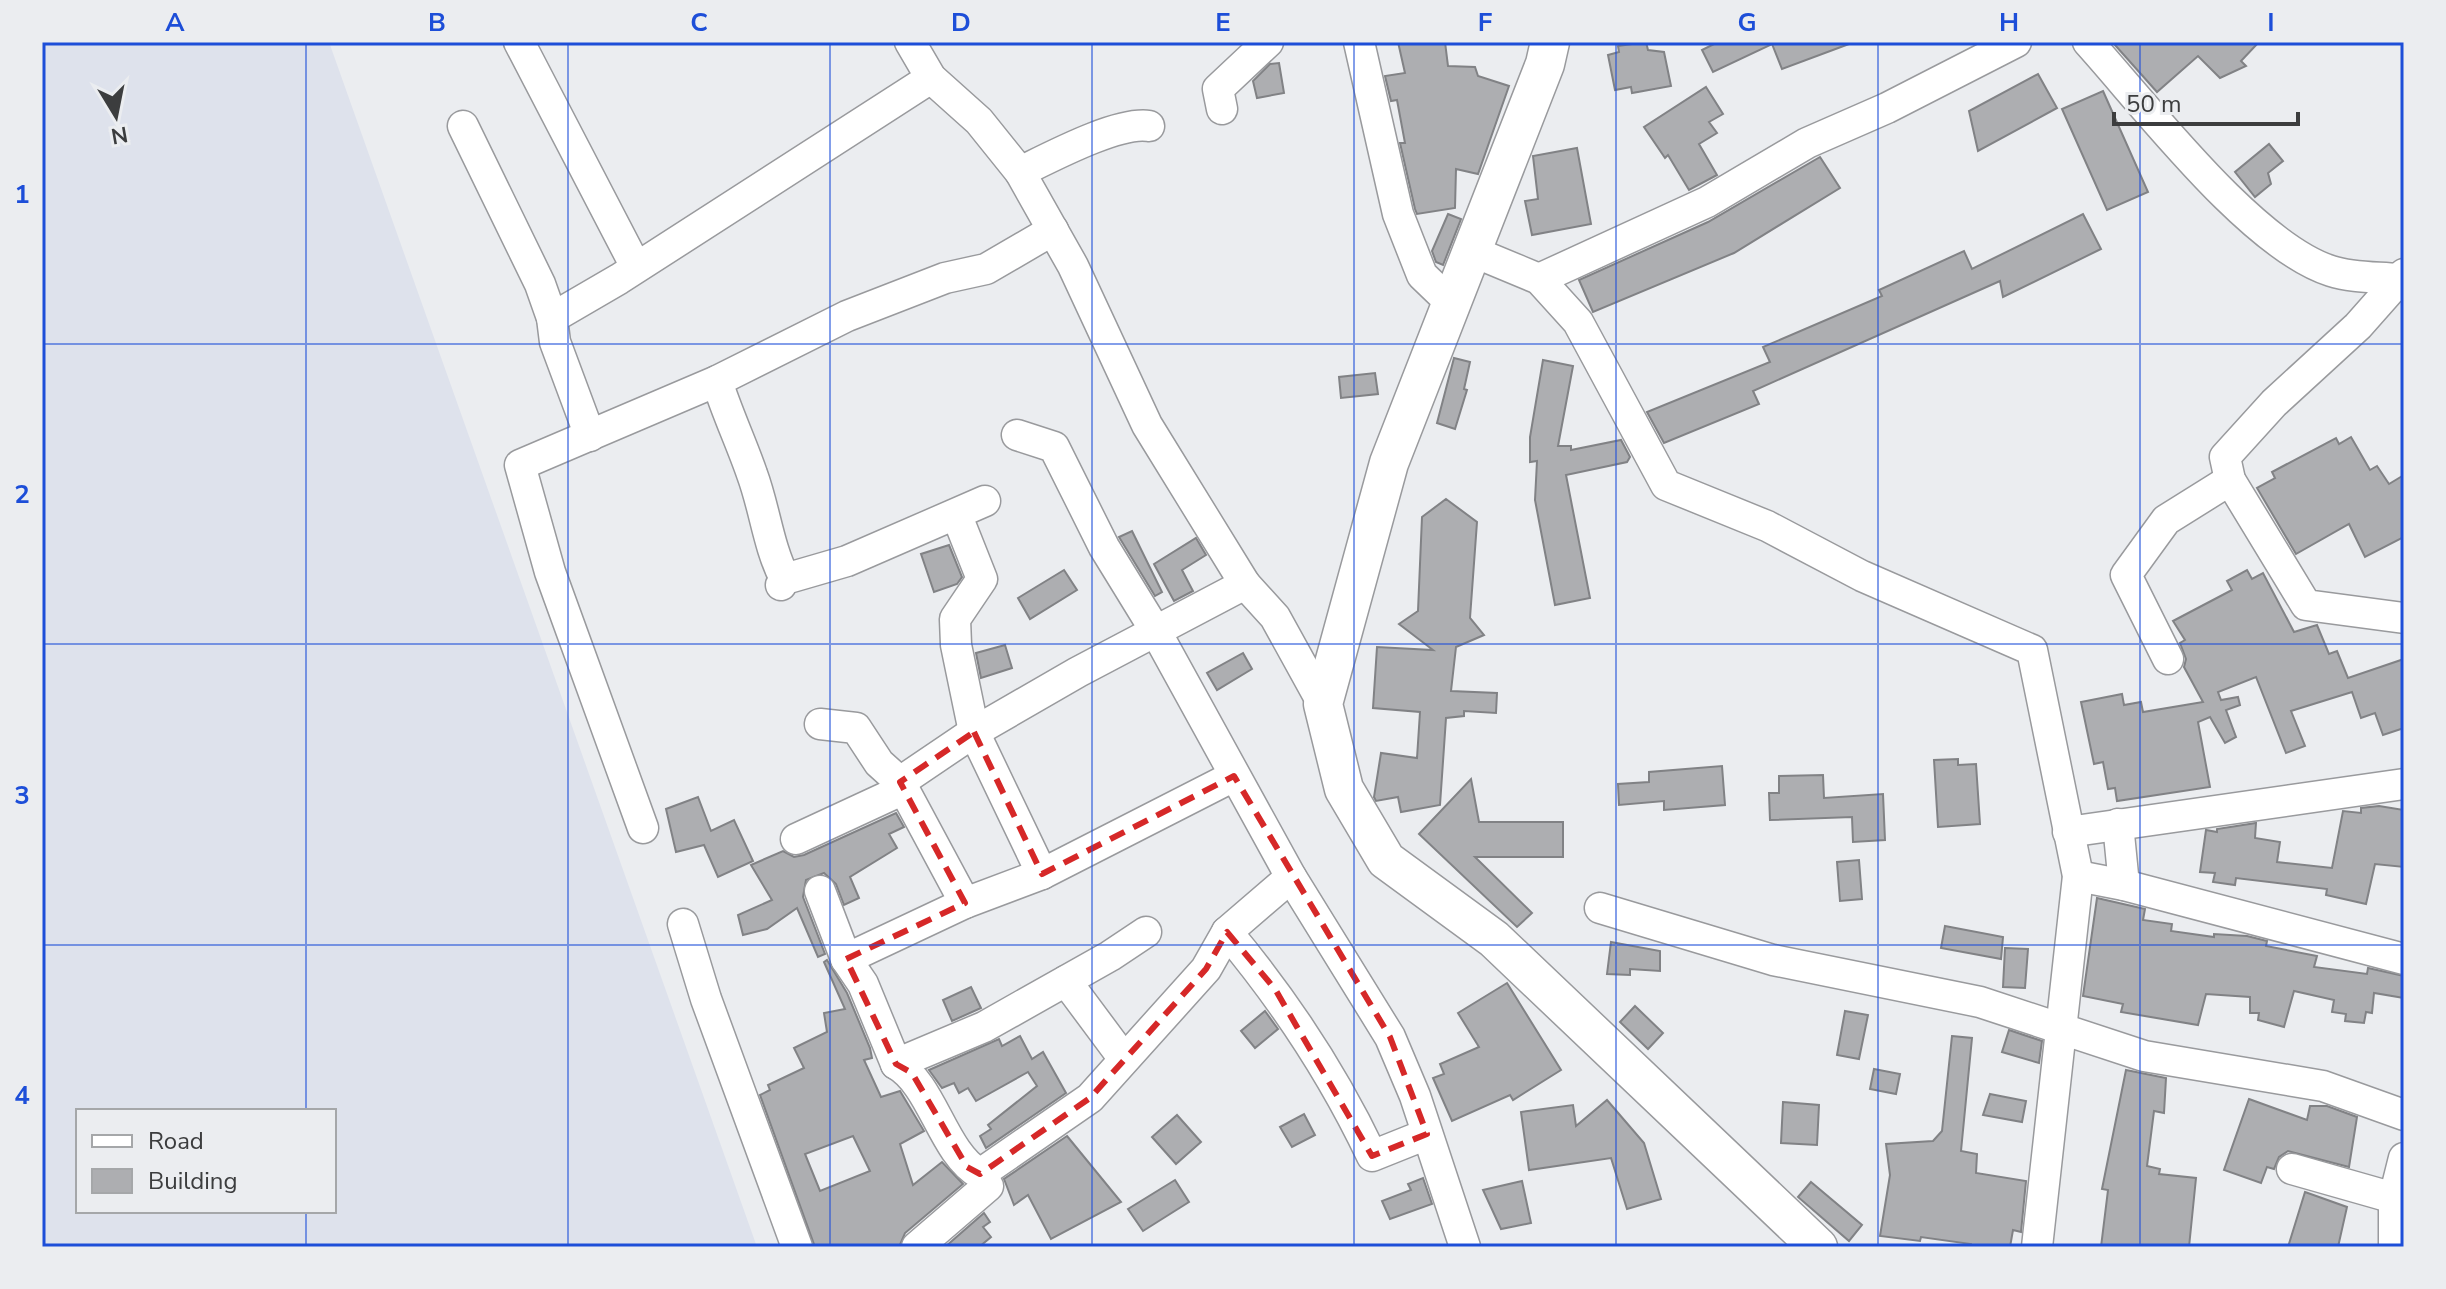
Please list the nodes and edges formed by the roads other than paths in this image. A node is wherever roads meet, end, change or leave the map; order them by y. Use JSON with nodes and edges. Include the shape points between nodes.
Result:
{"nodes":[{"id":1,"x":519,"y":42,"type":"edge"},
{"id":2,"x":910,"y":42,"type":"edge"},
{"id":3,"x":1268,"y":42,"type":"edge"},
{"id":4,"x":1359,"y":42,"type":"edge"},
{"id":5,"x":1550,"y":42,"type":"edge"},
{"id":6,"x":2016,"y":42,"type":"edge"},
{"id":7,"x":2088,"y":42,"type":"edge"},
{"id":8,"x":931,"y":78,"type":"junction"},
{"id":9,"x":1222,"y":109,"type":"dead end"},
{"id":10,"x":463,"y":126,"type":"dead end"},
{"id":11,"x":1149,"y":126,"type":"dead end"},
{"id":12,"x":1020,"y":172,"type":"junction"},
{"id":13,"x":1053,"y":230,"type":"junction"},
{"id":14,"x":1474,"y":252,"type":"junction"},
{"id":15,"x":636,"y":267,"type":"junction"},
{"id":16,"x":1539,"y":279,"type":"junction"},
{"id":17,"x":2402,"y":280,"type":"edge"},
{"id":18,"x":1450,"y":302,"type":"junction"},
{"id":19,"x":552,"y":318,"type":"junction"},
{"id":20,"x":717,"y":381,"type":"junction"},
{"id":21,"x":1017,"y":435,"type":"dead end"},
{"id":22,"x":590,"y":436,"type":"junction"},
{"id":23,"x":2230,"y":480,"type":"junction"},
{"id":24,"x":985,"y":501,"type":"dead end"},
{"id":25,"x":957,"y":516,"type":"junction"},
{"id":26,"x":1245,"y":584,"type":"junction"},
{"id":27,"x":2404,"y":618,"type":"edge"},
{"id":28,"x":1155,"y":630,"type":"junction"},
{"id":29,"x":2168,"y":659,"type":"dead end"},
{"id":30,"x":1323,"y":704,"type":"junction"},
{"id":31,"x":820,"y":724,"type":"dead end"},
{"id":32,"x":974,"y":732,"type":"junction"},
{"id":33,"x":1234,"y":776,"type":"junction"},
{"id":34,"x":2404,"y":784,"type":"edge"},
{"id":35,"x":902,"y":785,"type":"junction"},
{"id":36,"x":2118,"y":824,"type":"junction"},
{"id":37,"x":643,"y":828,"type":"dead end"},
{"id":38,"x":2068,"y":832,"type":"junction"},
{"id":39,"x":796,"y":839,"type":"dead end"},
{"id":40,"x":1042,"y":874,"type":"junction"},
{"id":41,"x":2078,"y":876,"type":"junction"},
{"id":42,"x":1291,"y":877,"type":"junction"},
{"id":43,"x":2124,"y":885,"type":"junction"},
{"id":44,"x":820,"y":891,"type":"dead end"},
{"id":45,"x":965,"y":903,"type":"junction"},
{"id":46,"x":1600,"y":908,"type":"dead end"},
{"id":47,"x":683,"y":924,"type":"dead end"},
{"id":48,"x":1146,"y":932,"type":"dead end"},
{"id":49,"x":1227,"y":932,"type":"junction"},
{"id":50,"x":846,"y":959,"type":"junction"},
{"id":51,"x":2404,"y":959,"type":"edge"},
{"id":52,"x":1066,"y":981,"type":"junction"},
{"id":53,"x":2060,"y":1027,"type":"junction"},
{"id":54,"x":1124,"y":1059,"type":"junction"},
{"id":55,"x":896,"y":1064,"type":"junction"},
{"id":56,"x":2404,"y":1115,"type":"edge"},
{"id":57,"x":1427,"y":1134,"type":"junction"},
{"id":58,"x":2404,"y":1158,"type":"edge"},
{"id":59,"x":2292,"y":1169,"type":"dead end"},
{"id":60,"x":980,"y":1174,"type":"junction"},
{"id":61,"x":2394,"y":1198,"type":"junction"},
{"id":62,"x":797,"y":1247,"type":"edge"},
{"id":63,"x":917,"y":1247,"type":"edge"},
{"id":64,"x":1465,"y":1247,"type":"edge"},
{"id":65,"x":1818,"y":1247,"type":"edge"},
{"id":66,"x":2037,"y":1247,"type":"edge"},
{"id":67,"x":2394,"y":1247,"type":"edge"}],
"edges":[{"from":1,"to":15,"type":"street"},
{"from":2,"to":8,"type":"street"},
{"from":3,"to":9,"type":"street","via":[[1218,89]]},
{"from":4,"to":18,"type":"street","via":[[1398,214],[1422,275]]},
{"from":5,"to":14,"type":"main road"},
{"from":6,"to":16,"type":"street","via":[[1807,143],[1707,202]]},
{"from":7,"to":17,"type":"street","via":[[2236,206],[2281,245],[2331,271]]},
{"from":8,"to":12,"type":"street","via":[[979,121]]},
{"from":8,"to":15,"type":"street"},
{"from":10,"to":19,"type":"street"},
{"from":11,"to":12,"type":"street","via":[[1077,145]]},
{"from":12,"to":13,"type":"street"},
{"from":13,"to":20,"type":"street","via":[[986,269],[945,278],[847,316]]},
{"from":13,"to":26,"type":"street","via":[[1147,425]]},
{"from":14,"to":16,"type":"street"},
{"from":14,"to":18,"type":"main road"},
{"from":15,"to":19,"type":"street"},
{"from":16,"to":38,"type":"street","via":[[1578,322],[1666,485],[1767,526],[1876,582],[2032,650]]},
{"from":17,"to":23,"type":"street","via":[[2225,457]]},
{"from":18,"to":30,"type":"main road","via":[[1389,463]]},
{"from":19,"to":22,"type":"street","via":[[555,342]]},
{"from":20,"to":22,"type":"street"},
{"from":20,"to":25,"type":"street","via":[[752,473],[783,582]]},
{"from":21,"to":28,"type":"street","via":[[1054,447],[1104,547]]},
{"from":22,"to":37,"type":"street","via":[[520,465],[550,572]]},
{"from":23,"to":27,"type":"street","via":[[2306,605]]},
{"from":23,"to":29,"type":"street","via":[[2166,520],[2126,575]]},
{"from":24,"to":25,"type":"street"},
{"from":25,"to":32,"type":"street","via":[[982,579],[955,619]]},
{"from":26,"to":28,"type":"street"},
{"from":26,"to":30,"type":"street","via":[[1275,617]]},
{"from":28,"to":32,"type":"street"},
{"from":28,"to":33,"type":"street"},
{"from":30,"to":65,"type":"main road","via":[[1344,789],[1386,860],[1494,939]]},
{"from":31,"to":35,"type":"street","via":[[856,728],[879,763]]},
{"from":32,"to":35,"type":"street"},
{"from":32,"to":40,"type":"street"},
{"from":33,"to":40,"type":"street"},
{"from":33,"to":42,"type":"street"},
{"from":34,"to":36,"type":"street"},
{"from":35,"to":39,"type":"street"},
{"from":35,"to":45,"type":"street"},
{"from":36,"to":38,"type":"street"},
{"from":36,"to":43,"type":"street"},
{"from":38,"to":41,"type":"street"},
{"from":40,"to":45,"type":"street"},
{"from":41,"to":43,"type":"street"},
{"from":41,"to":53,"type":"street"},
{"from":42,"to":49,"type":"street"},
{"from":42,"to":57,"type":"street","via":[[1390,1037]]},
{"from":43,"to":51,"type":"street"},
{"from":44,"to":50,"type":"street"},
{"from":45,"to":50,"type":"street"},
{"from":46,"to":53,"type":"street","via":[[1773,960],[1980,1002]]},
{"from":47,"to":62,"type":"street"},
{"from":48,"to":52,"type":"street"},
{"from":49,"to":54,"type":"street","via":[[1206,969]]},
{"from":49,"to":57,"type":"street","via":[[1275,989],[1372,1156]]},
{"from":50,"to":55,"type":"street","via":[[863,984]]},
{"from":52,"to":54,"type":"street"},
{"from":52,"to":55,"type":"street","via":[[984,1027]]},
{"from":53,"to":56,"type":"street","via":[[2144,1056],[2323,1086]]},
{"from":53,"to":66,"type":"street"},
{"from":54,"to":60,"type":"street","via":[[1090,1098]]},
{"from":55,"to":60,"type":"street","via":[[912,1073],[967,1167]]},
{"from":57,"to":64,"type":"street"},
{"from":58,"to":61,"type":"street"},
{"from":59,"to":61,"type":"street"},
{"from":60,"to":63,"type":"street","via":[[988,1186]]},
{"from":61,"to":67,"type":"street"}]}
